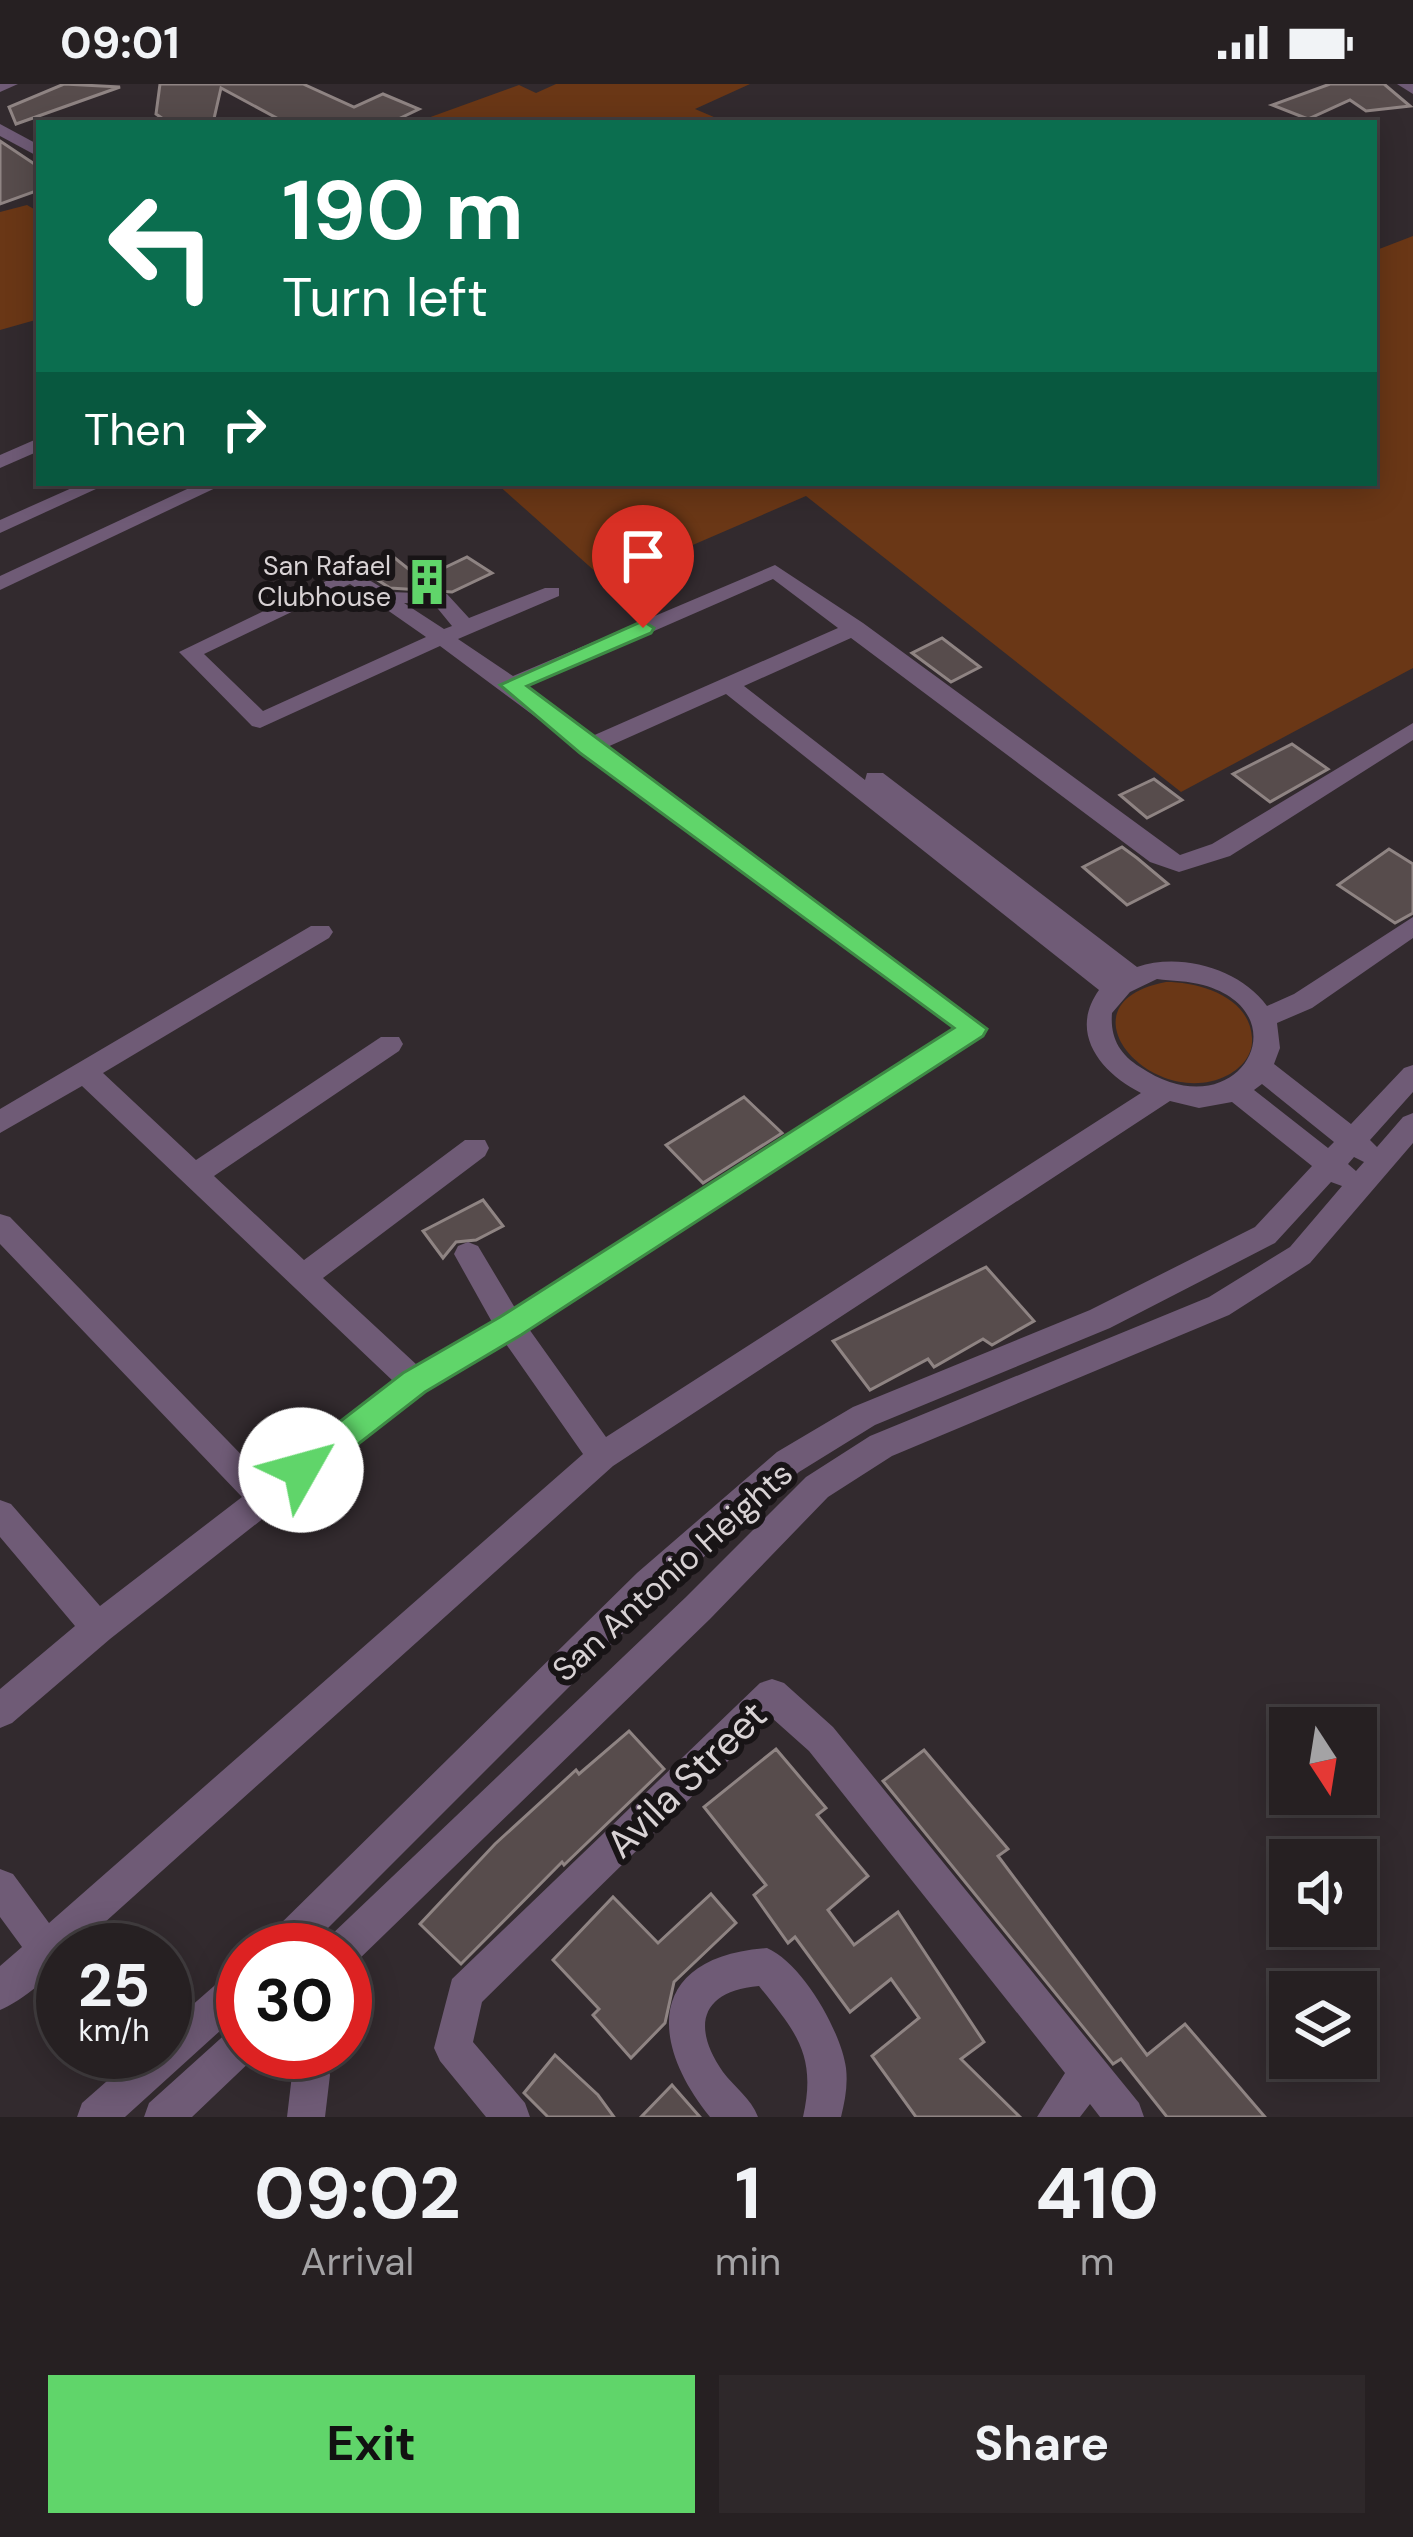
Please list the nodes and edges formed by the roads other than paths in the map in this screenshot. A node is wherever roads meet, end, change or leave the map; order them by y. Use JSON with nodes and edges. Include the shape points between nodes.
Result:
{"nodes":[{"id":1,"x":10,"y":84,"type":"edge"},
{"id":2,"x":1405,"y":84,"type":"edge"},
{"id":3,"x":0,"y":87,"type":"edge"},
{"id":4,"x":1413,"y":89,"type":"edge"},
{"id":5,"x":0,"y":129,"type":"edge"},
{"id":6,"x":36,"y":150,"type":"edge"},
{"id":7,"x":36,"y":444,"type":"edge"},
{"id":8,"x":0,"y":462,"type":"edge"},
{"id":9,"x":92,"y":486,"type":"edge"},
{"id":10,"x":210,"y":486,"type":"edge"},
{"id":11,"x":0,"y":503,"type":"edge"},
{"id":12,"x":21,"y":518,"type":"junction"},
{"id":13,"x":0,"y":527,"type":"edge"},
{"id":14,"x":0,"y":584,"type":"edge"},
{"id":15,"x":552,"y":592,"type":"dead end"},
{"id":16,"x":386,"y":601,"type":"junction"},
{"id":17,"x":465,"y":627,"type":"junction"},
{"id":18,"x":855,"y":628,"type":"junction"},
{"id":19,"x":439,"y":637,"type":"junction"},
{"id":20,"x":738,"y":682,"type":"junction"},
{"id":21,"x":511,"y":685,"type":"junction"},
{"id":22,"x":1413,"y":730,"type":"edge"},
{"id":23,"x":588,"y":747,"type":"junction"},
{"id":24,"x":1413,"y":926,"type":"edge"},
{"id":25,"x":320,"y":932,"type":"dead end"},
{"id":26,"x":1123,"y":982,"type":"junction"},
{"id":27,"x":1264,"y":1018,"type":"junction"},
{"id":28,"x":391,"y":1044,"type":"dead end"},
{"id":29,"x":1262,"y":1070,"type":"junction"},
{"id":30,"x":87,"y":1074,"type":"junction"},
{"id":31,"x":1413,"y":1075,"type":"edge"},
{"id":32,"x":1234,"y":1089,"type":"junction"},
{"id":33,"x":1165,"y":1091,"type":"junction"},
{"id":34,"x":0,"y":1122,"type":"edge"},
{"id":35,"x":1413,"y":1124,"type":"edge"},
{"id":36,"x":475,"y":1148,"type":"dead end"},
{"id":37,"x":1356,"y":1164,"type":"junction"},
{"id":38,"x":193,"y":1176,"type":"junction"},
{"id":39,"x":0,"y":1225,"type":"edge"},
{"id":40,"x":468,"y":1254,"type":"dead end"},
{"id":41,"x":303,"y":1276,"type":"junction"},
{"id":42,"x":510,"y":1326,"type":"junction"},
{"id":43,"x":414,"y":1382,"type":"junction"},
{"id":44,"x":602,"y":1456,"type":"junction"},
{"id":45,"x":264,"y":1499,"type":"junction"},
{"id":46,"x":0,"y":1514,"type":"edge"},
{"id":47,"x":98,"y":1628,"type":"junction"},
{"id":48,"x":0,"y":1711,"type":"edge"},
{"id":49,"x":0,"y":1887,"type":"edge"},
{"id":50,"x":77,"y":1923,"type":"edge"},
{"id":51,"x":307,"y":1923,"type":"edge"},
{"id":52,"x":370,"y":1923,"type":"edge"},
{"id":53,"x":36,"y":1935,"type":"edge"},
{"id":54,"x":36,"y":1960,"type":"edge"},
{"id":55,"x":0,"y":1991,"type":"edge"},
{"id":56,"x":216,"y":2010,"type":"edge"},
{"id":57,"x":216,"y":2069,"type":"edge"},
{"id":58,"x":1089,"y":2074,"type":"junction"},
{"id":59,"x":311,"y":2079,"type":"edge"},
{"id":60,"x":106,"y":2114,"type":"edge"},
{"id":61,"x":163,"y":2117,"type":"edge"},
{"id":62,"x":306,"y":2117,"type":"edge"},
{"id":63,"x":511,"y":2117,"type":"edge"},
{"id":64,"x":739,"y":2117,"type":"edge"},
{"id":65,"x":822,"y":2117,"type":"edge"},
{"id":66,"x":1056,"y":2117,"type":"edge"},
{"id":67,"x":1125,"y":2117,"type":"edge"}],
"edges":[{"from":1,"to":3,"type":"street"},
{"from":2,"to":4,"type":"street"},
{"from":5,"to":6,"type":"street"},
{"from":7,"to":8,"type":"street"},
{"from":9,"to":12,"type":"street"},
{"from":10,"to":14,"type":"street"},
{"from":11,"to":12,"type":"street"},
{"from":12,"to":13,"type":"street"},
{"from":15,"to":17,"type":"street"},
{"from":16,"to":17,"type":"street","via":[[440,598]]},
{"from":16,"to":19,"type":"street"},
{"from":16,"to":19,"type":"street","via":[[351,575],[190,652],[260,721]]},
{"from":17,"to":19,"type":"street"},
{"from":18,"to":20,"type":"street"},
{"from":18,"to":21,"type":"street","via":[[775,571]]},
{"from":18,"to":22,"type":"street","via":[[1179,864],[1221,850]]},
{"from":19,"to":21,"type":"street"},
{"from":20,"to":23,"type":"street"},
{"from":20,"to":26,"type":"street"},
{"from":21,"to":23,"type":"street"},
{"from":23,"to":42,"type":"street","via":[[974,1029]]},
{"from":24,"to":27,"type":"street"},
{"from":25,"to":30,"type":"street"},
{"from":26,"to":27,"type":"street","via":[[1156,970],[1208,975],[1251,1000]]},
{"from":26,"to":33,"type":"street","via":[[1102,1005],[1102,1045],[1117,1064]]},
{"from":27,"to":29,"type":"street","via":[[1270,1054]]},
{"from":28,"to":38,"type":"street"},
{"from":29,"to":32,"type":"street"},
{"from":29,"to":37,"type":"street"},
{"from":30,"to":34,"type":"street"},
{"from":30,"to":38,"type":"street"},
{"from":31,"to":37,"type":"street","name":"San Antonio Heights"},
{"from":32,"to":33,"type":"street"},
{"from":32,"to":37,"type":"street"},
{"from":33,"to":44,"type":"street"},
{"from":35,"to":37,"type":"street","name":"San Antonio Heights"},
{"from":36,"to":41,"type":"street"},
{"from":37,"to":51,"type":"street","name":"San Antonio Heights","via":[[1265,1235],[1188,1278],[864,1416],[788,1462],[649,1584]]},
{"from":37,"to":52,"type":"street","name":"San Antonio Heights","via":[[1300,1255],[1219,1306],[899,1438],[817,1486]]},
{"from":38,"to":41,"type":"street"},
{"from":39,"to":45,"type":"street"},
{"from":40,"to":42,"type":"street"},
{"from":41,"to":43,"type":"street"},
{"from":42,"to":43,"type":"street"},
{"from":42,"to":44,"type":"street"},
{"from":43,"to":45,"type":"street"},
{"from":44,"to":50,"type":"street"},
{"from":45,"to":47,"type":"street"},
{"from":46,"to":47,"type":"street"},
{"from":47,"to":48,"type":"street"},
{"from":49,"to":53,"type":"street"},
{"from":54,"to":55,"type":"street"},
{"from":56,"to":60,"type":"street"},
{"from":57,"to":61,"type":"street"},
{"from":58,"to":63,"type":"street","name":"Avila Street","via":[[821,1739],[772,1694],[465,1992],[454,2048]]},
{"from":58,"to":66,"type":"street"},
{"from":58,"to":67,"type":"street","name":"Avila Street"},
{"from":59,"to":62,"type":"street"},
{"from":64,"to":65,"type":"street","via":[[695,2067],[684,2032],[692,2001],[716,1976],[767,1967],[826,2046]]}]}
